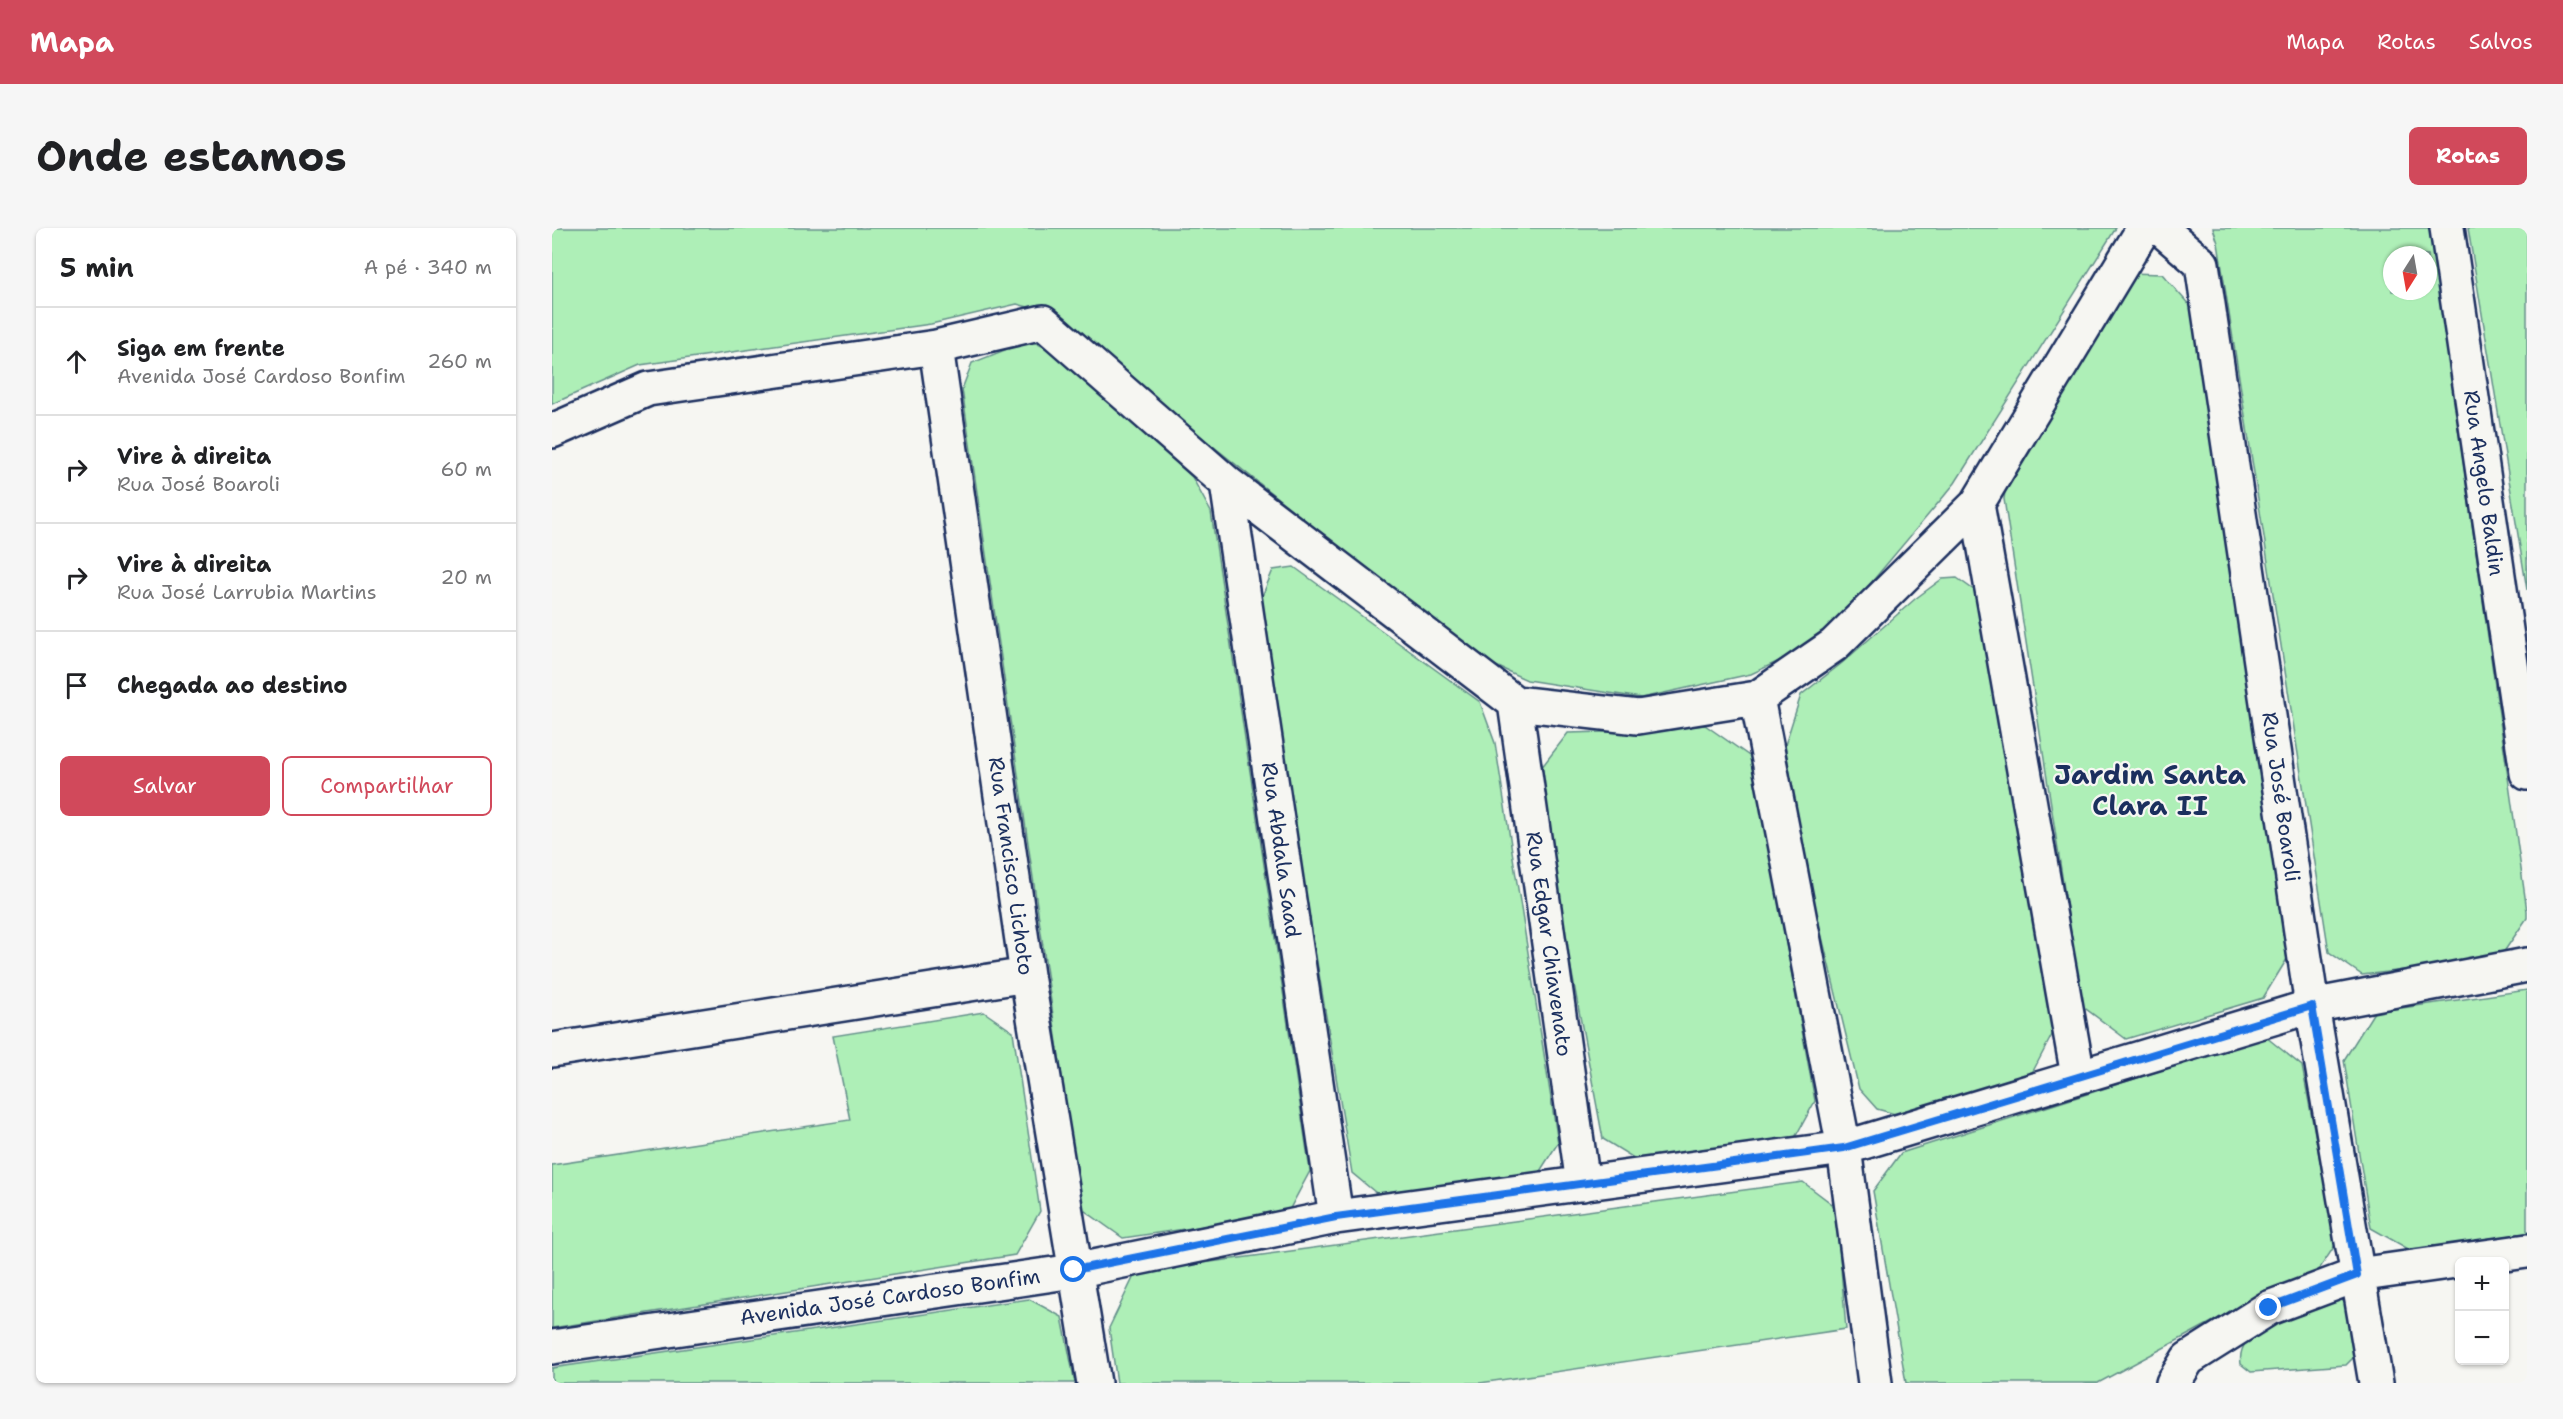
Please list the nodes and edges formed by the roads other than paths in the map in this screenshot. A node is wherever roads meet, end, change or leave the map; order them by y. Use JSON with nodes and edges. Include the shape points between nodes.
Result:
{"nodes":[{"id":1,"x":2144,"y":228,"type":"edge"},
{"id":2,"x":2160,"y":228,"type":"edge"},
{"id":3,"x":2447,"y":228,"type":"edge"},
{"id":4,"x":936,"y":347,"type":"junction"},
{"id":5,"x":552,"y":431,"type":"edge"},
{"id":6,"x":1227,"y":483,"type":"junction"},
{"id":7,"x":1977,"y":504,"type":"junction"},
{"id":8,"x":1758,"y":698,"type":"junction"},
{"id":9,"x":1515,"y":703,"type":"junction"},
{"id":10,"x":2527,"y":773,"type":"edge"},
{"id":11,"x":2527,"y":965,"type":"edge"},
{"id":12,"x":1027,"y":975,"type":"junction"},
{"id":13,"x":2312,"y":1006,"type":"junction"},
{"id":14,"x":552,"y":1050,"type":"edge"},
{"id":15,"x":2078,"y":1076,"type":"junction"},
{"id":16,"x":1844,"y":1148,"type":"junction"},
{"id":17,"x":1583,"y":1185,"type":"junction"},
{"id":18,"x":1336,"y":1217,"type":"junction"},
{"id":19,"x":2527,"y":1251,"type":"edge"},
{"id":20,"x":1074,"y":1270,"type":"junction"},
{"id":21,"x":2357,"y":1275,"type":"junction"},
{"id":22,"x":552,"y":1347,"type":"edge"},
{"id":23,"x":2370,"y":1382,"type":"edge"},
{"id":24,"x":1094,"y":1383,"type":"edge"},
{"id":25,"x":1875,"y":1383,"type":"edge"},
{"id":26,"x":2173,"y":1383,"type":"edge"}],
"edges":[{"from":1,"to":7,"type":"street"},
{"from":2,"to":13,"type":"street","name":"Rua José Boaroli","via":[[2202,264]]},
{"from":3,"to":10,"type":"street","name":"Rua Angelo Baldin"},
{"from":4,"to":5,"type":"street","via":[[648,389]]},
{"from":4,"to":6,"type":"street","via":[[1043,322]]},
{"from":4,"to":12,"type":"street","name":"Rua Francisco Lichoto"},
{"from":6,"to":9,"type":"street"},
{"from":6,"to":18,"type":"street","name":"Rua Abdala Saad"},
{"from":7,"to":8,"type":"street","via":[[1834,645]]},
{"from":7,"to":15,"type":"street"},
{"from":8,"to":9,"type":"street","via":[[1638,717]]},
{"from":8,"to":16,"type":"street"},
{"from":9,"to":17,"type":"street","name":"Rua Edgar Chiavenato"},
{"from":11,"to":13,"type":"street","name":"Avenida José Cardoso Bonfim"},
{"from":12,"to":14,"type":"street"},
{"from":12,"to":20,"type":"street","name":"Rua Francisco Lichoto"},
{"from":13,"to":15,"type":"street","name":"Avenida José Cardoso Bonfim"},
{"from":13,"to":21,"type":"street","name":"Rua José Boaroli"},
{"from":15,"to":16,"type":"street","name":"Avenida José Cardoso Bonfim"},
{"from":16,"to":17,"type":"street","name":"Avenida José Cardoso Bonfim"},
{"from":16,"to":25,"type":"street"},
{"from":17,"to":18,"type":"street","name":"Avenida José Cardoso Bonfim"},
{"from":18,"to":20,"type":"street","name":"Avenida José Cardoso Bonfim"},
{"from":19,"to":21,"type":"street"},
{"from":20,"to":22,"type":"street","name":"Avenida José Cardoso Bonfim"},
{"from":20,"to":24,"type":"street","name":"Rua Francisco Lichoto"},
{"from":21,"to":23,"type":"street","name":"Rua José Boaroli"},
{"from":21,"to":26,"type":"street","via":[[2269,1308],[2188,1359]]}]}
